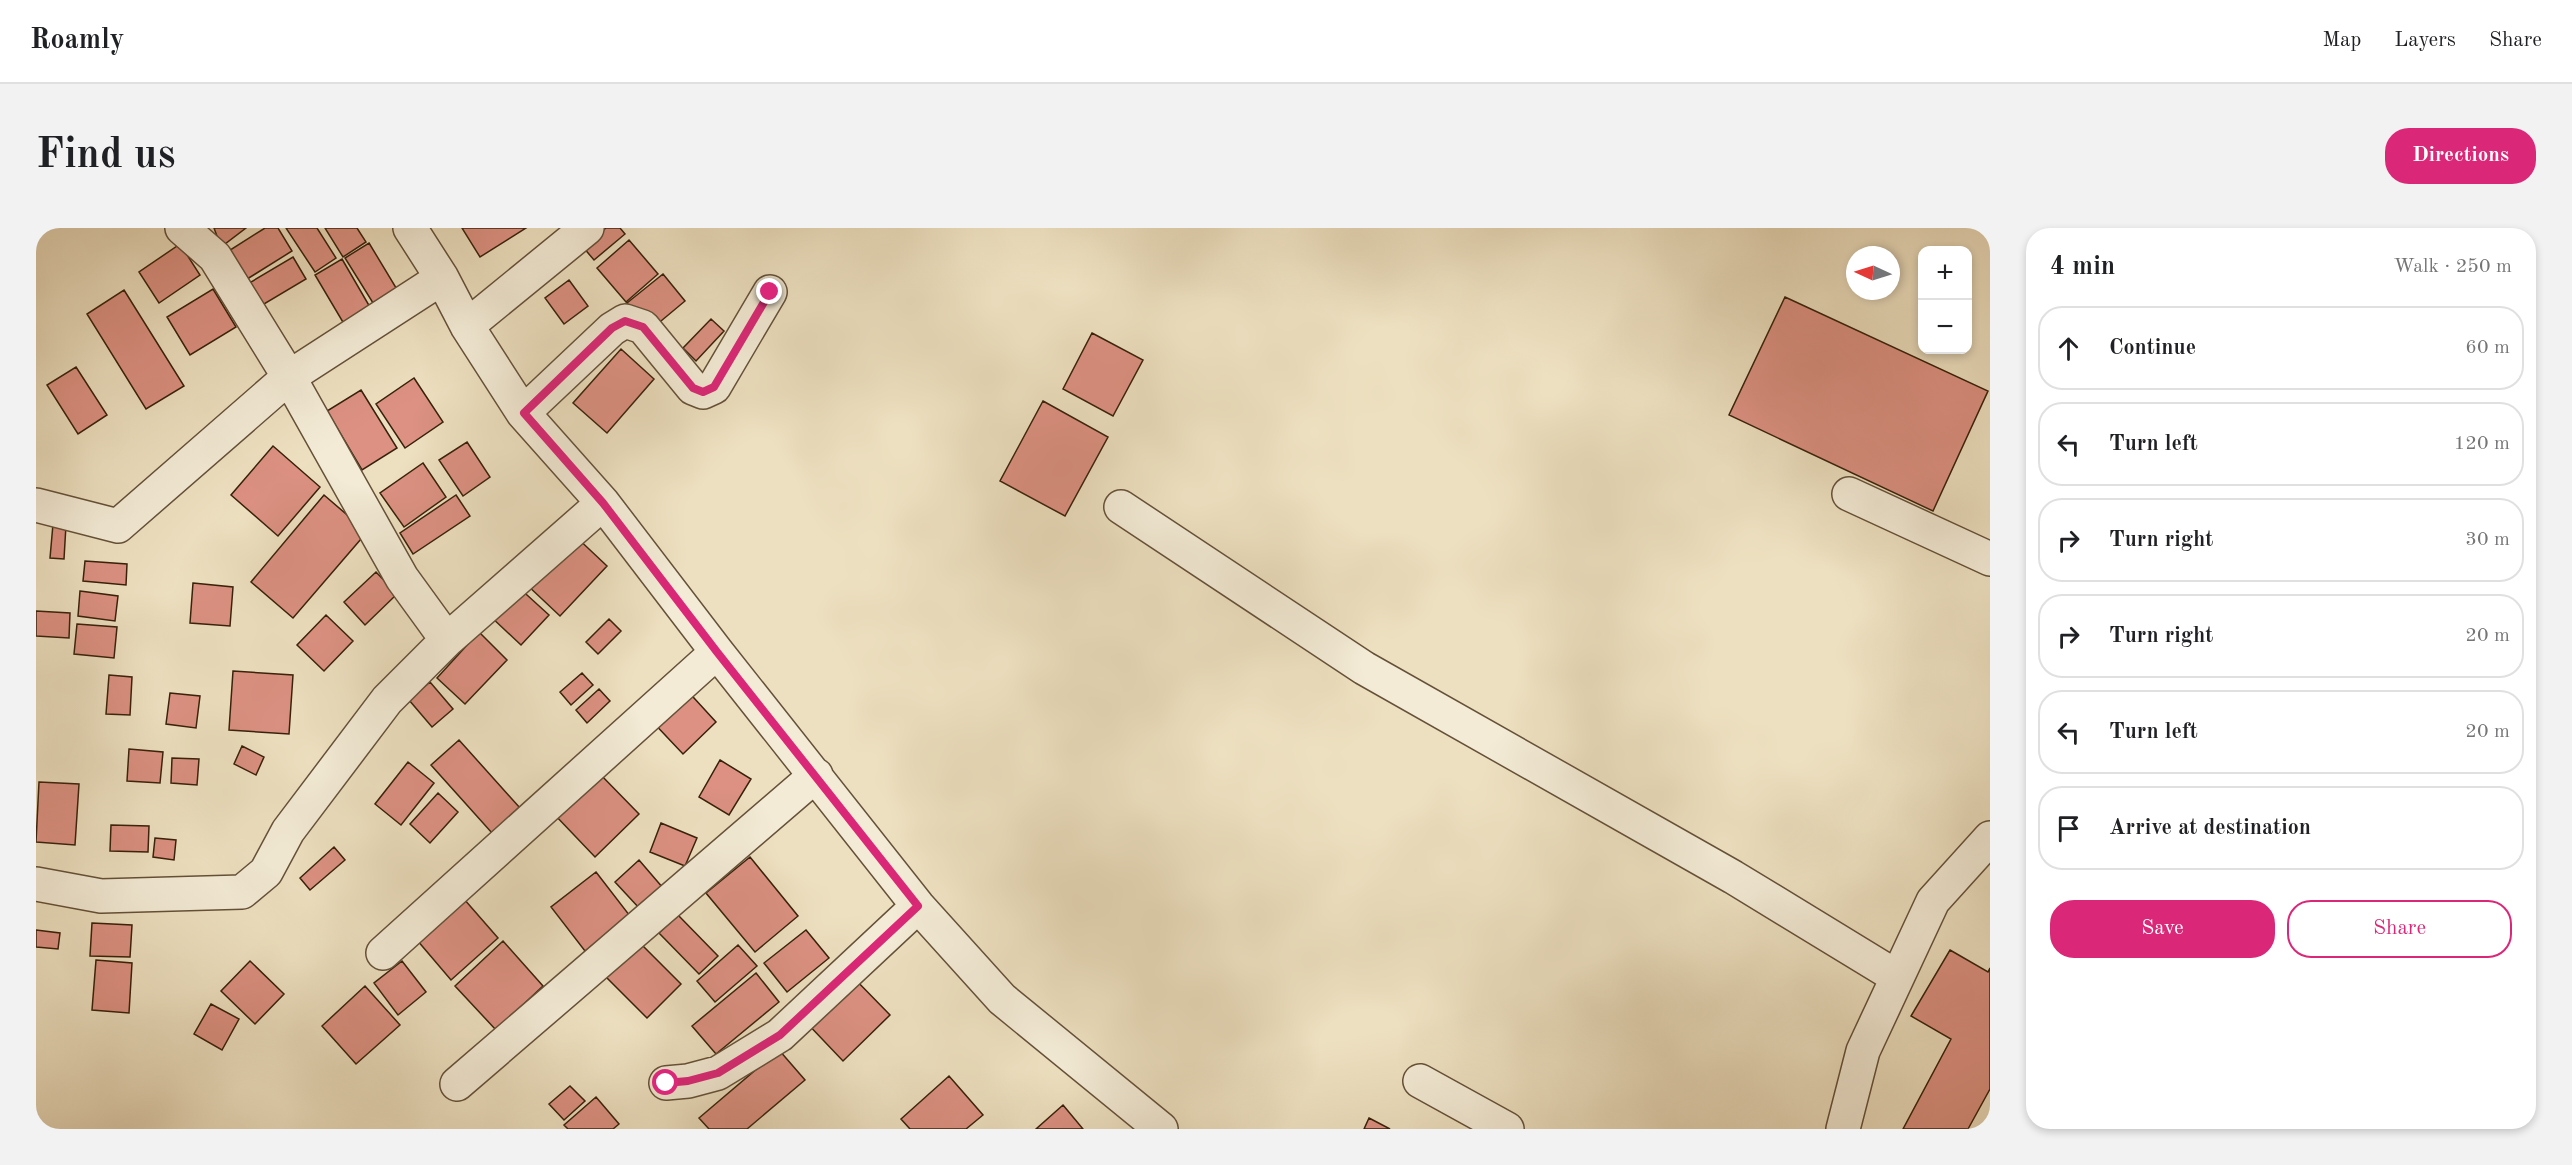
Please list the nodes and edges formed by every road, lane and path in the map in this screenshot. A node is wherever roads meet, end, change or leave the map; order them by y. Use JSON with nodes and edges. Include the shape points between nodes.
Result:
{"nodes":[{"id":1,"x":182,"y":228,"type":"edge"},
{"id":2,"x":410,"y":228,"type":"edge"},
{"id":3,"x":587,"y":228,"type":"edge"},
{"id":4,"x":442,"y":278,"type":"junction"},
{"id":5,"x":770,"y":292,"type":"dead end"},
{"id":6,"x":467,"y":326,"type":"junction"},
{"id":7,"x":289,"y":377,"type":"junction"},
{"id":8,"x":524,"y":413,"type":"junction"},
{"id":9,"x":1849,"y":494,"type":"dead end"},
{"id":10,"x":603,"y":503,"type":"junction"},
{"id":11,"x":36,"y":505,"type":"edge"},
{"id":12,"x":1121,"y":507,"type":"dead end"},
{"id":13,"x":1990,"y":559,"type":"edge"},
{"id":14,"x":447,"y":640,"type":"junction"},
{"id":15,"x":717,"y":652,"type":"junction"},
{"id":16,"x":816,"y":775,"type":"junction"},
{"id":17,"x":1990,"y":838,"type":"edge"},
{"id":18,"x":36,"y":884,"type":"edge"},
{"id":19,"x":918,"y":906,"type":"junction"},
{"id":20,"x":383,"y":953,"type":"dead end"},
{"id":21,"x":1897,"y":977,"type":"junction"},
{"id":22,"x":1420,"y":1081,"type":"dead end"},
{"id":23,"x":666,"y":1083,"type":"dead end"},
{"id":24,"x":457,"y":1084,"type":"dead end"},
{"id":25,"x":1158,"y":1128,"type":"edge"},
{"id":26,"x":1507,"y":1129,"type":"edge"},
{"id":27,"x":1843,"y":1129,"type":"edge"}],
"edges":[{"from":1,"to":7,"type":"street","via":[[215,257]]},
{"from":2,"to":4,"type":"street"},
{"from":3,"to":6,"type":"street"},
{"from":4,"to":6,"type":"street"},
{"from":4,"to":7,"type":"street"},
{"from":5,"to":8,"type":"street","via":[[714,387],[703,392],[693,388],[643,327],[625,321],[612,328]]},
{"from":6,"to":8,"type":"street"},
{"from":7,"to":11,"type":"street","via":[[118,526]]},
{"from":7,"to":14,"type":"street","via":[[402,578]]},
{"from":8,"to":10,"type":"street"},
{"from":9,"to":13,"type":"street"},
{"from":10,"to":14,"type":"street"},
{"from":10,"to":15,"type":"street"},
{"from":12,"to":21,"type":"street","via":[[1364,668],[1733,877]]},
{"from":14,"to":18,"type":"street","via":[[387,700],[288,831],[266,872],[242,892],[101,896]]},
{"from":15,"to":16,"type":"street"},
{"from":15,"to":20,"type":"street"},
{"from":16,"to":19,"type":"street"},
{"from":16,"to":24,"type":"street"},
{"from":17,"to":21,"type":"street","via":[[1933,901]]},
{"from":19,"to":23,"type":"street","via":[[780,1035],[718,1073]]},
{"from":19,"to":25,"type":"street","via":[[1002,999]]},
{"from":21,"to":27,"type":"street","via":[[1863,1051]]},
{"from":22,"to":26,"type":"street"}]}
